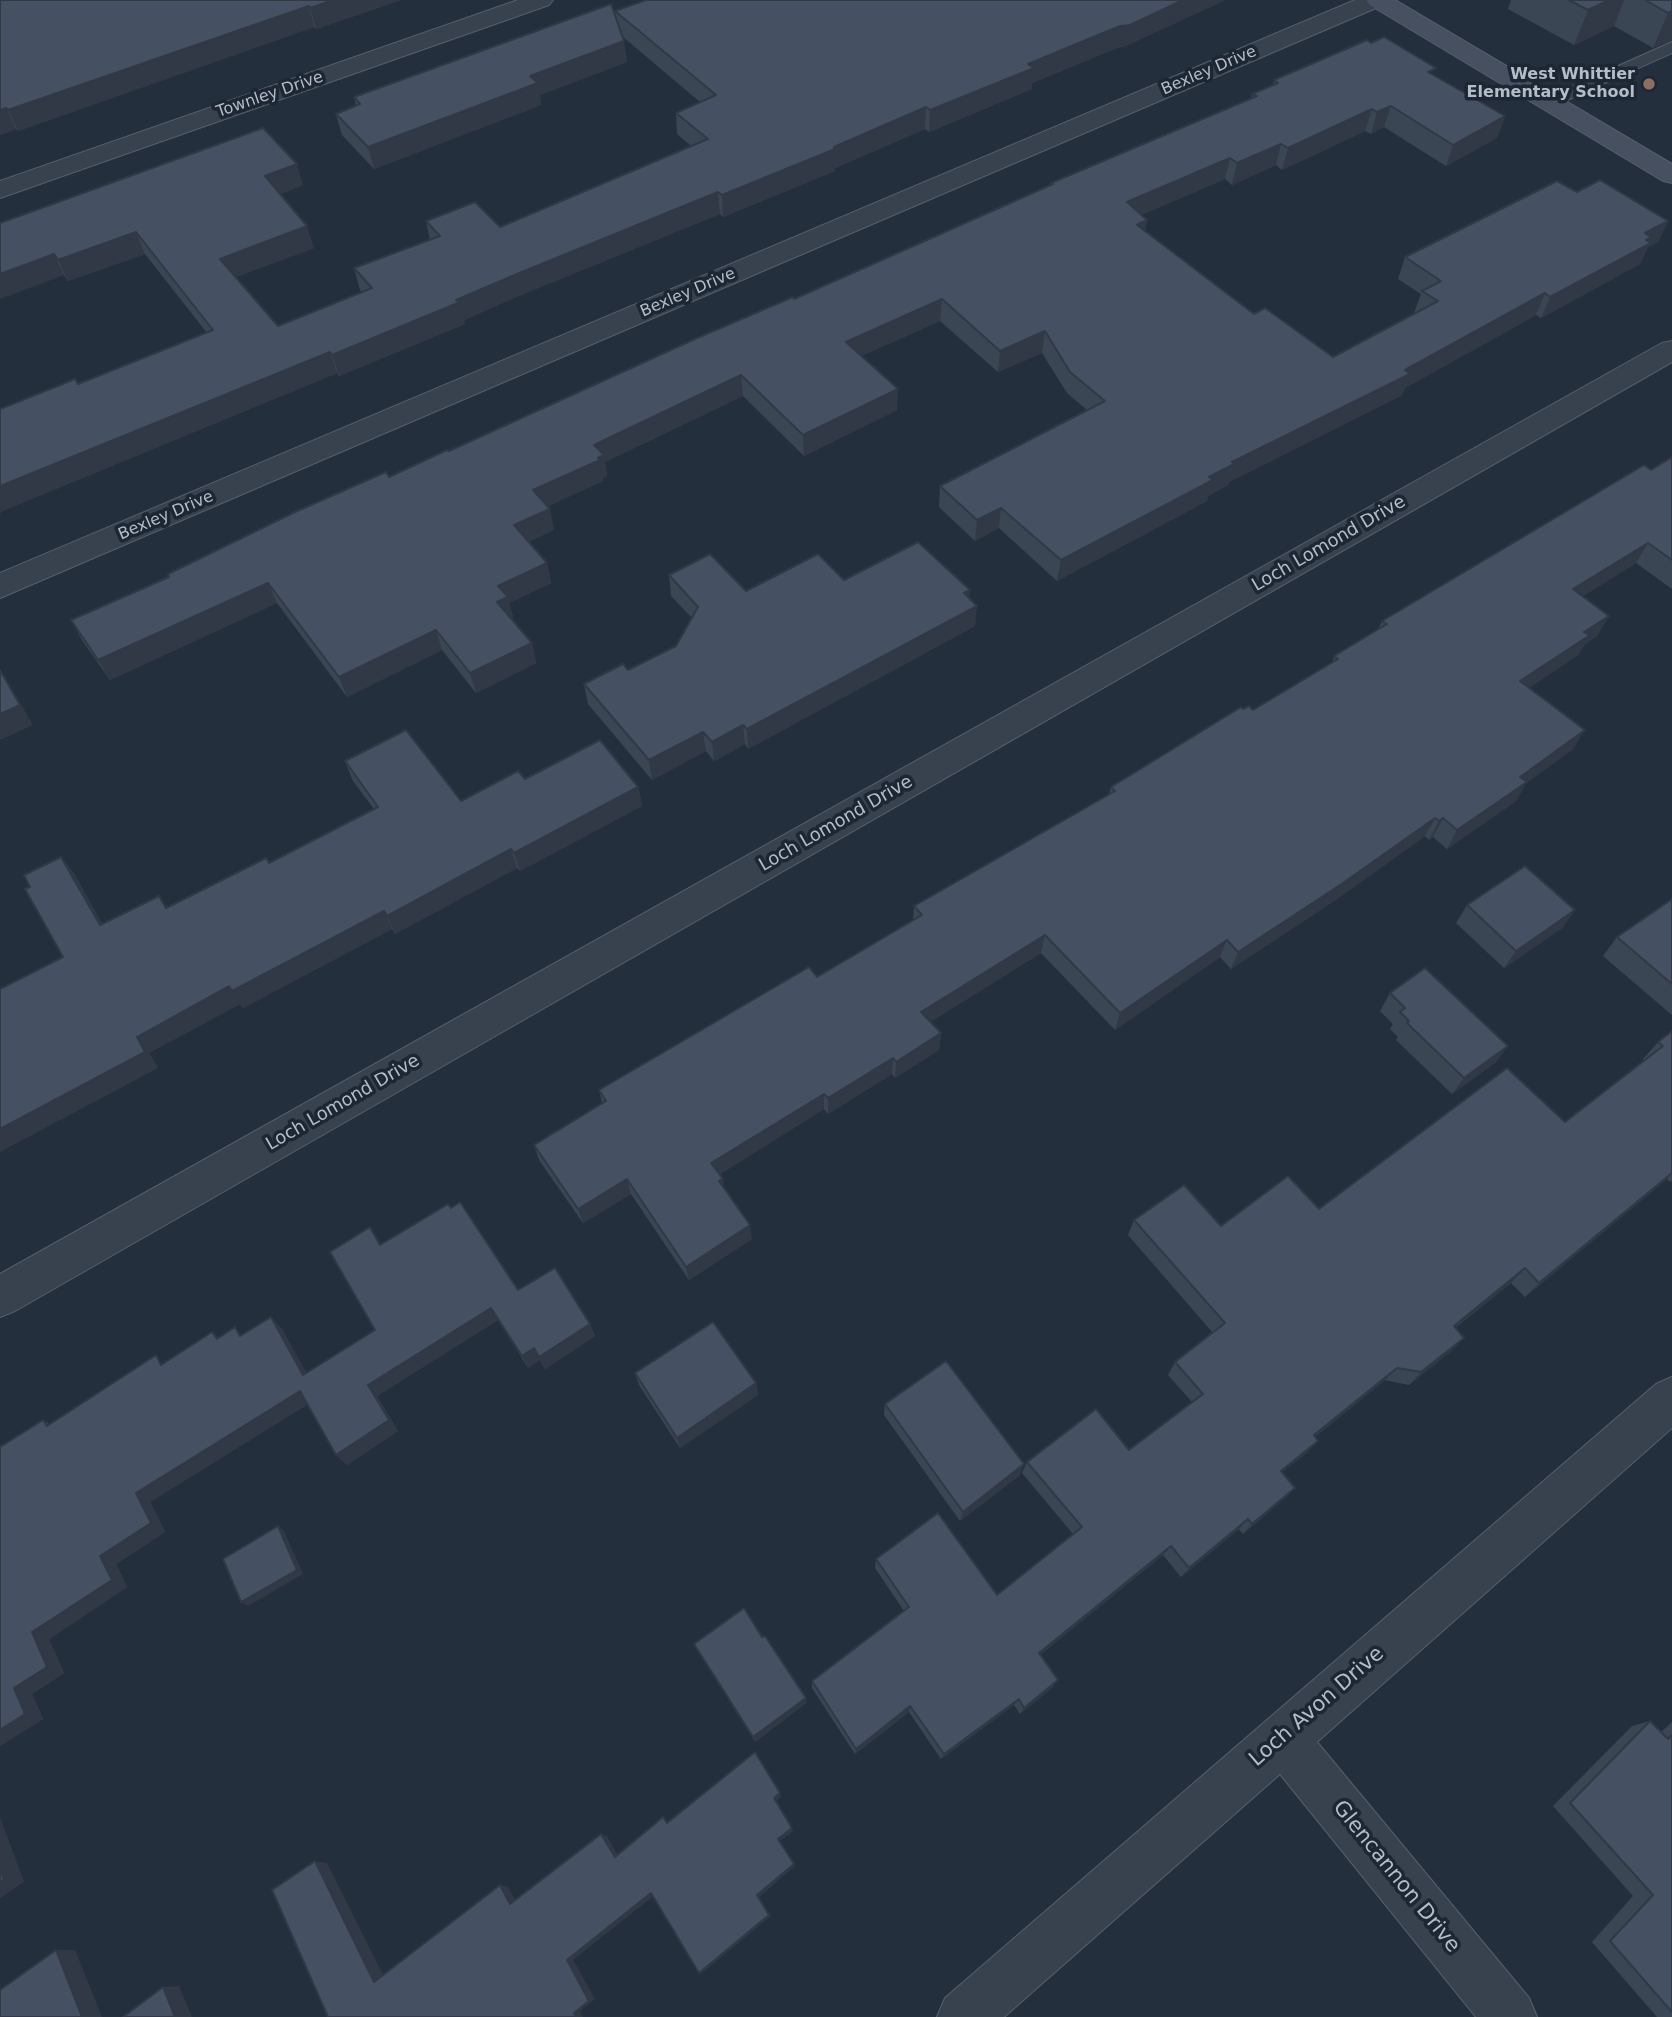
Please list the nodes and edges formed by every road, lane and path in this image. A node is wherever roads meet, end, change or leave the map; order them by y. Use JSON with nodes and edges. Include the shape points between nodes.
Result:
{"nodes":[{"id":1,"x":541,"y":0,"type":"edge"},
{"id":2,"x":1376,"y":0,"type":"edge"},
{"id":3,"x":1672,"y":47,"type":"edge"},
{"id":4,"x":1548,"y":103,"type":"junction"},
{"id":5,"x":1672,"y":175,"type":"edge"},
{"id":6,"x":0,"y":190,"type":"edge"},
{"id":7,"x":1672,"y":350,"type":"edge"},
{"id":8,"x":0,"y":586,"type":"edge"},
{"id":9,"x":0,"y":1297,"type":"edge"},
{"id":10,"x":1672,"y":1399,"type":"edge"},
{"id":11,"x":1282,"y":1738,"type":"junction"},
{"id":12,"x":964,"y":2017,"type":"edge"},
{"id":13,"x":1510,"y":2017,"type":"edge"}],
"edges":[{"from":1,"to":6,"type":"street","name":"Townley Drive"},
{"from":2,"to":4,"type":"main road"},
{"from":2,"to":8,"type":"street","name":"Bexley Drive"},
{"from":3,"to":4,"type":"lane"},
{"from":4,"to":5,"type":"main road"},
{"from":7,"to":9,"type":"street","name":"Loch Lomond Drive"},
{"from":10,"to":11,"type":"street","name":"Loch Avon Drive"},
{"from":11,"to":12,"type":"street","name":"Loch Avon Drive"},
{"from":11,"to":13,"type":"street","name":"Glencannon Drive"}]}
